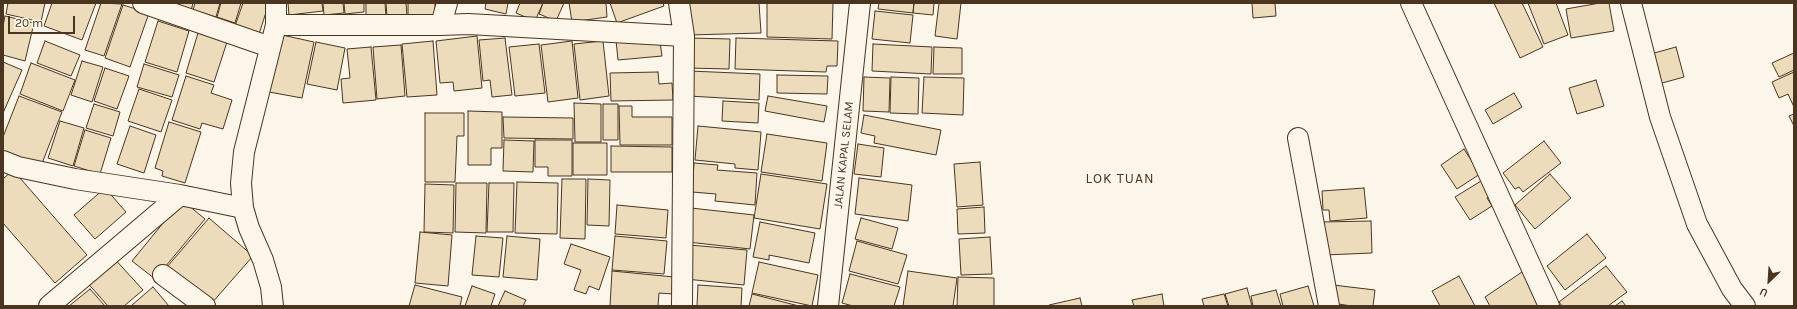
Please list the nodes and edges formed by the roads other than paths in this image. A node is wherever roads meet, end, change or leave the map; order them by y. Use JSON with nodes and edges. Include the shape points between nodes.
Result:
{"nodes":[{"id":1,"x":143,"y":3,"type":"edge"},
{"id":2,"x":276,"y":3,"type":"edge"},
{"id":3,"x":446,"y":3,"type":"edge"},
{"id":4,"x":679,"y":3,"type":"edge"},
{"id":5,"x":860,"y":3,"type":"edge"},
{"id":6,"x":1411,"y":3,"type":"edge"},
{"id":7,"x":1631,"y":3,"type":"edge"},
{"id":8,"x":276,"y":25,"type":"junction"},
{"id":9,"x":441,"y":25,"type":"junction"},
{"id":10,"x":684,"y":36,"type":"junction"},
{"id":11,"x":270,"y":47,"type":"junction"},
{"id":12,"x":1298,"y":138,"type":"dead end"},
{"id":13,"x":3,"y":162,"type":"edge"},
{"id":14,"x":180,"y":195,"type":"junction"},
{"id":15,"x":243,"y":208,"type":"junction"},
{"id":16,"x":163,"y":275,"type":"dead end"},
{"id":17,"x":202,"y":305,"type":"edge"},
{"id":18,"x":49,"y":306,"type":"edge"},
{"id":19,"x":274,"y":306,"type":"edge"},
{"id":20,"x":682,"y":306,"type":"edge"},
{"id":21,"x":828,"y":306,"type":"edge"},
{"id":22,"x":1329,"y":306,"type":"edge"},
{"id":23,"x":1548,"y":306,"type":"edge"},
{"id":24,"x":1746,"y":306,"type":"edge"}],
"edges":[{"from":1,"to":11,"type":"street"},
{"from":2,"to":8,"type":"street"},
{"from":3,"to":9,"type":"street"},
{"from":4,"to":10,"type":"street"},
{"from":5,"to":21,"type":"street","name":"JALAN KAPAL SELAM"},
{"from":6,"to":23,"type":"street"},
{"from":7,"to":24,"type":"street","via":[[1660,117],[1697,224],[1732,289]]},
{"from":8,"to":9,"type":"street"},
{"from":8,"to":11,"type":"street"},
{"from":9,"to":10,"type":"street","via":[[468,24]]},
{"from":10,"to":20,"type":"street"},
{"from":11,"to":15,"type":"street","via":[[244,152],[241,183]]},
{"from":12,"to":22,"type":"street"},
{"from":13,"to":14,"type":"street","via":[[75,179]]},
{"from":14,"to":15,"type":"street"},
{"from":14,"to":18,"type":"street"},
{"from":15,"to":19,"type":"street","via":[[263,260]]},
{"from":16,"to":17,"type":"street"}]}
